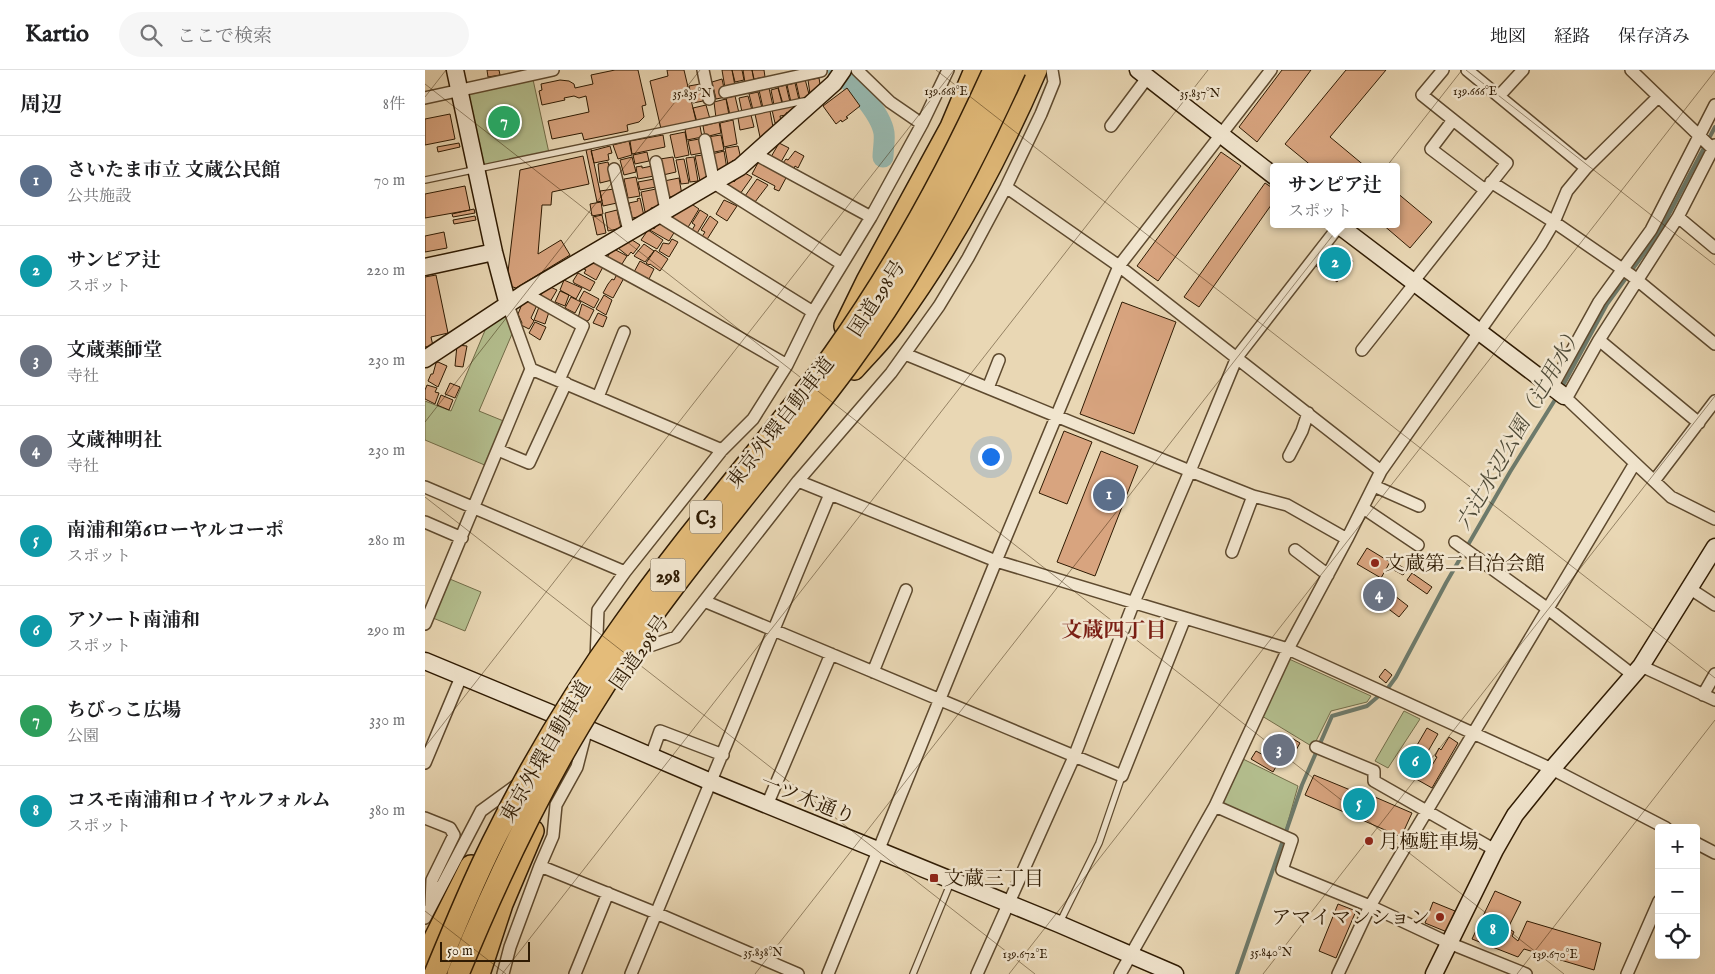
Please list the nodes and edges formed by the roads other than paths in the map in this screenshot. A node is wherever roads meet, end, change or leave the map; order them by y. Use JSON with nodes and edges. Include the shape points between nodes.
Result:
{"nodes":[{"id":1,"x":455,"y":70,"type":"edge"},
{"id":2,"x":553,"y":70,"type":"edge"},
{"id":3,"x":703,"y":70,"type":"edge"},
{"id":4,"x":821,"y":70,"type":"edge"},
{"id":5,"x":857,"y":70,"type":"edge"},
{"id":6,"x":947,"y":70,"type":"edge"},
{"id":7,"x":975,"y":70,"type":"edge"},
{"id":8,"x":994,"y":70,"type":"edge"},
{"id":9,"x":1015,"y":70,"type":"edge"},
{"id":10,"x":1036,"y":70,"type":"edge"},
{"id":11,"x":1052,"y":70,"type":"edge"},
{"id":12,"x":1271,"y":70,"type":"edge"},
{"id":13,"x":1443,"y":70,"type":"edge"},
{"id":14,"x":1467,"y":70,"type":"edge"},
{"id":15,"x":1523,"y":70,"type":"edge"},
{"id":16,"x":1631,"y":70,"type":"edge"},
{"id":17,"x":1143,"y":74,"type":"edge"},
{"id":18,"x":839,"y":77,"type":"edge"},
{"id":19,"x":459,"y":91,"type":"junction"},
{"id":20,"x":725,"y":92,"type":"dead end"},
{"id":21,"x":1499,"y":96,"type":"junction"},
{"id":22,"x":1658,"y":97,"type":"junction"},
{"id":23,"x":425,"y":98,"type":"edge"},
{"id":24,"x":709,"y":99,"type":"dead end"},
{"id":25,"x":1715,"y":105,"type":"edge"},
{"id":26,"x":808,"y":106,"type":"junction"},
{"id":27,"x":1453,"y":120,"type":"junction"},
{"id":28,"x":923,"y":124,"type":"junction"},
{"id":29,"x":1111,"y":126,"type":"dead end"},
{"id":30,"x":1220,"y":135,"type":"junction"},
{"id":31,"x":705,"y":140,"type":"dead end"},
{"id":32,"x":1709,"y":144,"type":"edge"},
{"id":33,"x":755,"y":154,"type":"junction"},
{"id":34,"x":656,"y":162,"type":"dead end"},
{"id":35,"x":1586,"y":168,"type":"junction"},
{"id":36,"x":476,"y":169,"type":"junction"},
{"id":37,"x":614,"y":169,"type":"dead end"},
{"id":38,"x":1270,"y":173,"type":"edge"},
{"id":39,"x":425,"y":180,"type":"edge"},
{"id":40,"x":714,"y":183,"type":"junction"},
{"id":41,"x":1488,"y":186,"type":"junction"},
{"id":42,"x":1006,"y":187,"type":"junction"},
{"id":43,"x":661,"y":212,"type":"junction"},
{"id":44,"x":871,"y":217,"type":"junction"},
{"id":45,"x":1678,"y":217,"type":"junction"},
{"id":46,"x":1554,"y":222,"type":"junction"},
{"id":47,"x":1336,"y":228,"type":"edge"},
{"id":48,"x":1342,"y":228,"type":"edge"},
{"id":49,"x":928,"y":230,"type":"dead end"},
{"id":50,"x":629,"y":231,"type":"junction"},
{"id":51,"x":1715,"y":248,"type":"edge"},
{"id":52,"x":495,"y":252,"type":"junction"},
{"id":53,"x":590,"y":254,"type":"junction"},
{"id":54,"x":842,"y":264,"type":"junction"},
{"id":55,"x":425,"y":266,"type":"edge"},
{"id":56,"x":1119,"y":266,"type":"junction"},
{"id":57,"x":1629,"y":274,"type":"junction"},
{"id":58,"x":1414,"y":282,"type":"junction"},
{"id":59,"x":525,"y":293,"type":"junction"},
{"id":60,"x":508,"y":305,"type":"junction"},
{"id":61,"x":813,"y":312,"type":"junction"},
{"id":62,"x":624,"y":332,"type":"dead end"},
{"id":63,"x":1480,"y":332,"type":"junction"},
{"id":64,"x":1599,"y":340,"type":"junction"},
{"id":65,"x":1715,"y":344,"type":"edge"},
{"id":66,"x":1362,"y":350,"type":"dead end"},
{"id":67,"x":905,"y":354,"type":"junction"},
{"id":68,"x":1237,"y":357,"type":"junction"},
{"id":69,"x":425,"y":359,"type":"edge"},
{"id":70,"x":999,"y":360,"type":"dead end"},
{"id":71,"x":787,"y":365,"type":"junction"},
{"id":72,"x":531,"y":369,"type":"junction"},
{"id":73,"x":562,"y":382,"type":"junction"},
{"id":74,"x":828,"y":384,"type":"junction"},
{"id":75,"x":988,"y":388,"type":"junction"},
{"id":76,"x":1560,"y":393,"type":"junction"},
{"id":77,"x":598,"y":397,"type":"junction"},
{"id":78,"x":1715,"y":401,"type":"edge"},
{"id":79,"x":1308,"y":413,"type":"junction"},
{"id":80,"x":1057,"y":416,"type":"junction"},
{"id":81,"x":1699,"y":423,"type":"junction"},
{"id":82,"x":498,"y":450,"type":"junction"},
{"id":83,"x":722,"y":450,"type":"junction"},
{"id":84,"x":1289,"y":456,"type":"dead end"},
{"id":85,"x":1635,"y":464,"type":"junction"},
{"id":86,"x":1191,"y":471,"type":"junction"},
{"id":87,"x":1381,"y":471,"type":"junction"},
{"id":88,"x":798,"y":481,"type":"junction"},
{"id":89,"x":1654,"y":481,"type":"junction"},
{"id":90,"x":1374,"y":486,"type":"junction"},
{"id":91,"x":425,"y":487,"type":"edge"},
{"id":92,"x":830,"y":494,"type":"junction"},
{"id":93,"x":1253,"y":496,"type":"junction"},
{"id":94,"x":1419,"y":506,"type":"dead end"},
{"id":95,"x":475,"y":508,"type":"junction"},
{"id":96,"x":1363,"y":508,"type":"junction"},
{"id":97,"x":1715,"y":519,"type":"edge"},
{"id":98,"x":425,"y":522,"type":"edge"},
{"id":99,"x":461,"y":538,"type":"junction"},
{"id":100,"x":1347,"y":539,"type":"junction"},
{"id":101,"x":1455,"y":542,"type":"dead end"},
{"id":102,"x":1417,"y":545,"type":"dead end"},
{"id":103,"x":1715,"y":547,"type":"edge"},
{"id":104,"x":1295,"y":550,"type":"dead end"},
{"id":105,"x":1233,"y":552,"type":"dead end"},
{"id":106,"x":996,"y":561,"type":"junction"},
{"id":107,"x":625,"y":572,"type":"junction"},
{"id":108,"x":1328,"y":575,"type":"junction"},
{"id":109,"x":1689,"y":588,"type":"junction"},
{"id":110,"x":906,"y":590,"type":"dead end"},
{"id":111,"x":703,"y":601,"type":"junction"},
{"id":112,"x":1134,"y":602,"type":"junction"},
{"id":113,"x":1715,"y":605,"type":"edge"},
{"id":114,"x":1548,"y":609,"type":"junction"},
{"id":115,"x":1185,"y":618,"type":"junction"},
{"id":116,"x":425,"y":624,"type":"edge"},
{"id":117,"x":774,"y":630,"type":"junction"},
{"id":118,"x":1288,"y":649,"type":"junction"},
{"id":119,"x":638,"y":650,"type":"junction"},
{"id":120,"x":831,"y":654,"type":"junction"},
{"id":121,"x":425,"y":661,"type":"edge"},
{"id":122,"x":596,"y":667,"type":"junction"},
{"id":123,"x":1637,"y":671,"type":"junction"},
{"id":124,"x":873,"y":672,"type":"junction"},
{"id":125,"x":1715,"y":674,"type":"edge"},
{"id":126,"x":461,"y":677,"type":"junction"},
{"id":127,"x":1703,"y":695,"type":"junction"},
{"id":128,"x":940,"y":700,"type":"junction"},
{"id":129,"x":1715,"y":700,"type":"edge"},
{"id":130,"x":560,"y":717,"type":"junction"},
{"id":131,"x":587,"y":728,"type":"junction"},
{"id":132,"x":1474,"y":733,"type":"junction"},
{"id":133,"x":1317,"y":747,"type":"dead end"},
{"id":134,"x":723,"y":755,"type":"junction"},
{"id":135,"x":651,"y":756,"type":"junction"},
{"id":136,"x":1074,"y":757,"type":"junction"},
{"id":137,"x":425,"y":763,"type":"edge"},
{"id":138,"x":1552,"y":769,"type":"junction"},
{"id":139,"x":1122,"y":776,"type":"junction"},
{"id":140,"x":711,"y":782,"type":"junction"},
{"id":141,"x":517,"y":784,"type":"junction"},
{"id":142,"x":767,"y":805,"type":"junction"},
{"id":143,"x":1215,"y":806,"type":"junction"},
{"id":144,"x":1427,"y":811,"type":"junction"},
{"id":145,"x":425,"y":818,"type":"edge"},
{"id":146,"x":1658,"y":824,"type":"edge"},
{"id":147,"x":1700,"y":845,"type":"edge"},
{"id":148,"x":878,"y":850,"type":"junction"},
{"id":149,"x":1495,"y":850,"type":"junction"},
{"id":150,"x":1715,"y":853,"type":"edge"},
{"id":151,"x":540,"y":866,"type":"junction"},
{"id":152,"x":952,"y":880,"type":"junction"},
{"id":153,"x":608,"y":893,"type":"junction"},
{"id":154,"x":1009,"y":903,"type":"junction"},
{"id":155,"x":431,"y":906,"type":"junction"},
{"id":156,"x":1370,"y":906,"type":"junction"},
{"id":157,"x":1655,"y":910,"type":"edge"},
{"id":158,"x":656,"y":913,"type":"junction"},
{"id":159,"x":425,"y":918,"type":"edge"},
{"id":160,"x":1059,"y":924,"type":"junction"},
{"id":161,"x":1449,"y":943,"type":"junction"},
{"id":162,"x":1130,"y":956,"type":"junction"},
{"id":163,"x":425,"y":964,"type":"edge"},
{"id":164,"x":482,"y":966,"type":"edge"},
{"id":165,"x":435,"y":974,"type":"edge"},
{"id":166,"x":459,"y":974,"type":"edge"},
{"id":167,"x":503,"y":974,"type":"edge"},
{"id":168,"x":575,"y":974,"type":"edge"},
{"id":169,"x":631,"y":974,"type":"edge"},
{"id":170,"x":799,"y":974,"type":"edge"},
{"id":171,"x":828,"y":974,"type":"edge"},
{"id":172,"x":913,"y":974,"type":"edge"},
{"id":173,"x":977,"y":974,"type":"edge"},
{"id":174,"x":1120,"y":974,"type":"edge"},
{"id":175,"x":1175,"y":974,"type":"edge"},
{"id":176,"x":1338,"y":974,"type":"edge"},
{"id":177,"x":1434,"y":974,"type":"edge"},
{"id":178,"x":1526,"y":974,"type":"edge"},
{"id":179,"x":1627,"y":974,"type":"edge"}],
"edges":[{"from":1,"to":19,"type":"street"},
{"from":2,"to":19,"type":"street"},
{"from":3,"to":24,"type":"street"},
{"from":4,"to":18,"type":"street"},
{"from":4,"to":20,"type":"street"},
{"from":5,"to":28,"type":"street","via":[[891,102]]},
{"from":6,"to":28,"type":"street"},
{"from":7,"to":74,"type":"highway","via":[[951,127],[867,281]]},
{"from":8,"to":165,"type":"highway","name":"東京外環自動車道","number":"C3","bridge":true,"via":[[925,210],[867,307],[832,357],[622,625],[540,754],[498,831]]},
{"from":9,"to":166,"type":"highway","name":"東京外環自動車道","number":"C3","bridge":true,"via":[[965,176],[881,317],[794,436],[677,583],[600,691],[516,841]]},
{"from":10,"to":74,"type":"highway","via":[[1019,110],[947,244],[893,325]]},
{"from":11,"to":42,"type":"street","via":[[1054,82]]},
{"from":12,"to":30,"type":"street"},
{"from":13,"to":27,"type":"street","via":[[1422,95]]},
{"from":14,"to":21,"type":"street"},
{"from":15,"to":21,"type":"street"},
{"from":16,"to":22,"type":"street"},
{"from":17,"to":29,"type":"street"},
{"from":17,"to":30,"type":"street"},
{"from":18,"to":26,"type":"street"},
{"from":19,"to":23,"type":"street"},
{"from":19,"to":36,"type":"street"},
{"from":21,"to":35,"type":"street"},
{"from":22,"to":32,"type":"street"},
{"from":22,"to":35,"type":"street"},
{"from":25,"to":32,"type":"street"},
{"from":26,"to":33,"type":"street"},
{"from":26,"to":36,"type":"lane","via":[[804,101]]},
{"from":27,"to":41,"type":"street","via":[[1507,163]]},
{"from":27,"to":41,"type":"street","via":[[1431,149]]},
{"from":28,"to":44,"type":"street"},
{"from":30,"to":38,"type":"street"},
{"from":30,"to":56,"type":"street"},
{"from":31,"to":40,"type":"street"},
{"from":32,"to":45,"type":"street"},
{"from":32,"to":57,"type":"street","via":[[1651,230]]},
{"from":33,"to":40,"type":"street"},
{"from":33,"to":44,"type":"street"},
{"from":34,"to":43,"type":"street"},
{"from":35,"to":46,"type":"street","via":[[1567,191]]},
{"from":36,"to":39,"type":"lane"},
{"from":36,"to":52,"type":"street"},
{"from":37,"to":50,"type":"street"},
{"from":40,"to":43,"type":"street"},
{"from":40,"to":54,"type":"street"},
{"from":41,"to":46,"type":"street"},
{"from":41,"to":58,"type":"street"},
{"from":42,"to":56,"type":"street"},
{"from":42,"to":67,"type":"street","via":[[939,306]]},
{"from":43,"to":50,"type":"street"},
{"from":43,"to":61,"type":"street"},
{"from":44,"to":54,"type":"street"},
{"from":45,"to":51,"type":"street"},
{"from":45,"to":57,"type":"street"},
{"from":46,"to":57,"type":"street"},
{"from":46,"to":63,"type":"street"},
{"from":47,"to":68,"type":"street"},
{"from":48,"to":58,"type":"street"},
{"from":49,"to":74,"type":"highway","name":"国道298号","number":"298","via":[[871,338]]},
{"from":50,"to":53,"type":"street"},
{"from":52,"to":55,"type":"street"},
{"from":52,"to":60,"type":"street"},
{"from":53,"to":59,"type":"street"},
{"from":53,"to":71,"type":"street"},
{"from":54,"to":61,"type":"street"},
{"from":56,"to":68,"type":"street"},
{"from":56,"to":80,"type":"street"},
{"from":57,"to":64,"type":"street"},
{"from":57,"to":65,"type":"street"},
{"from":57,"to":76,"type":"street","via":[[1599,302]]},
{"from":58,"to":63,"type":"street"},
{"from":58,"to":66,"type":"street"},
{"from":59,"to":60,"type":"street"},
{"from":59,"to":73,"type":"street","via":[[583,326]]},
{"from":60,"to":69,"type":"street"},
{"from":60,"to":72,"type":"street"},
{"from":61,"to":71,"type":"street"},
{"from":62,"to":77,"type":"street"},
{"from":63,"to":76,"type":"street"},
{"from":63,"to":87,"type":"street"},
{"from":64,"to":76,"type":"street"},
{"from":64,"to":81,"type":"street"},
{"from":67,"to":75,"type":"street"},
{"from":67,"to":88,"type":"street"},
{"from":68,"to":79,"type":"street"},
{"from":68,"to":86,"type":"street"},
{"from":70,"to":75,"type":"street"},
{"from":71,"to":83,"type":"street","via":[[753,419]]},
{"from":72,"to":73,"type":"street"},
{"from":72,"to":82,"type":"street"},
{"from":73,"to":77,"type":"street"},
{"from":73,"to":82,"type":"street","via":[[529,463]]},
{"from":74,"to":119,"type":"highway","name":"国道298号","number":"298"},
{"from":74,"to":122,"type":"highway","name":"国道298号","number":"298"},
{"from":75,"to":80,"type":"street"},
{"from":76,"to":85,"type":"street"},
{"from":77,"to":83,"type":"street"},
{"from":78,"to":81,"type":"street"},
{"from":79,"to":84,"type":"street","via":[[1303,431]]},
{"from":79,"to":87,"type":"street"},
{"from":80,"to":86,"type":"street"},
{"from":80,"to":106,"type":"street"},
{"from":81,"to":89,"type":"street"},
{"from":82,"to":95,"type":"street"},
{"from":83,"to":107,"type":"street"},
{"from":85,"to":89,"type":"street"},
{"from":85,"to":114,"type":"street"},
{"from":86,"to":93,"type":"street"},
{"from":86,"to":112,"type":"street"},
{"from":87,"to":90,"type":"street"},
{"from":88,"to":92,"type":"street"},
{"from":88,"to":111,"type":"street"},
{"from":89,"to":97,"type":"street","via":[[1671,497]]},
{"from":90,"to":94,"type":"street"},
{"from":90,"to":96,"type":"street"},
{"from":91,"to":95,"type":"street"},
{"from":92,"to":106,"type":"street"},
{"from":92,"to":117,"type":"street"},
{"from":93,"to":100,"type":"street","via":[[1287,505]]},
{"from":93,"to":105,"type":"street"},
{"from":95,"to":99,"type":"street"},
{"from":95,"to":107,"type":"street"},
{"from":96,"to":100,"type":"street"},
{"from":96,"to":102,"type":"street"},
{"from":98,"to":99,"type":"street"},
{"from":99,"to":116,"type":"street"},
{"from":100,"to":108,"type":"street"},
{"from":101,"to":114,"type":"street"},
{"from":103,"to":109,"type":"street"},
{"from":104,"to":108,"type":"street"},
{"from":106,"to":112,"type":"street"},
{"from":106,"to":128,"type":"street"},
{"from":107,"to":122,"type":"street","via":[[598,610]]},
{"from":108,"to":118,"type":"street"},
{"from":109,"to":113,"type":"street"},
{"from":109,"to":123,"type":"street"},
{"from":110,"to":124,"type":"street"},
{"from":111,"to":117,"type":"street"},
{"from":111,"to":119,"type":"street","via":[[676,636]]},
{"from":112,"to":115,"type":"street"},
{"from":112,"to":136,"type":"street"},
{"from":114,"to":123,"type":"street"},
{"from":114,"to":132,"type":"street"},
{"from":115,"to":118,"type":"street"},
{"from":115,"to":139,"type":"street"},
{"from":117,"to":120,"type":"street"},
{"from":117,"to":134,"type":"street"},
{"from":118,"to":132,"type":"street"},
{"from":118,"to":143,"type":"street"},
{"from":119,"to":131,"type":"highway","name":"国道298号","number":"298"},
{"from":120,"to":124,"type":"street"},
{"from":120,"to":142,"type":"street"},
{"from":121,"to":126,"type":"street","name":"一ツ木通り"},
{"from":122,"to":130,"type":"highway","name":"国道298号","number":"298"},
{"from":123,"to":127,"type":"street"},
{"from":123,"to":138,"type":"street"},
{"from":124,"to":128,"type":"street"},
{"from":125,"to":127,"type":"street"},
{"from":126,"to":130,"type":"street","name":"一ツ木通り"},
{"from":126,"to":137,"type":"street"},
{"from":127,"to":129,"type":"street"},
{"from":128,"to":136,"type":"street"},
{"from":128,"to":148,"type":"street"},
{"from":130,"to":131,"type":"street","name":"一ツ木通り"},
{"from":130,"to":141,"type":"highway","name":"国道298号","number":"298"},
{"from":131,"to":135,"type":"street","name":"一ツ木通り"},
{"from":131,"to":151,"type":"street","via":[[577,766],[556,805],[553,836]]},
{"from":131,"to":164,"type":"highway","name":"国道298号","number":"298","via":[[551,792],[525,849]]},
{"from":132,"to":138,"type":"street"},
{"from":132,"to":144,"type":"street"},
{"from":133,"to":144,"type":"street","via":[[1374,771],[1374,780]]},
{"from":134,"to":135,"type":"street","via":[[660,732]]},
{"from":134,"to":140,"type":"street"},
{"from":135,"to":140,"type":"street","name":"一ツ木通り"},
{"from":136,"to":139,"type":"street"},
{"from":136,"to":154,"type":"street"},
{"from":138,"to":146,"type":"street"},
{"from":138,"to":149,"type":"street","via":[[1515,815]]},
{"from":139,"to":160,"type":"lane","via":[[1099,843]]},
{"from":140,"to":142,"type":"street","name":"一ツ木通り"},
{"from":140,"to":158,"type":"street"},
{"from":141,"to":155,"type":"street","via":[[481,811]]},
{"from":141,"to":163,"type":"highway","name":"国道298号","number":"298","via":[[487,834]]},
{"from":142,"to":148,"type":"street","name":"一ツ木通り"},
{"from":143,"to":156,"type":"street","via":[[1292,840],[1282,870]]},
{"from":143,"to":162,"type":"street"},
{"from":144,"to":149,"type":"street"},
{"from":144,"to":156,"type":"street"},
{"from":145,"to":155,"type":"street","via":[[450,828],[455,835],[432,880]]},
{"from":147,"to":150,"type":"street"},
{"from":148,"to":152,"type":"street","name":"一ツ木通り"},
{"from":148,"to":171,"type":"street"},
{"from":149,"to":161,"type":"street"},
{"from":151,"to":153,"type":"street"},
{"from":151,"to":167,"type":"street"},
{"from":152,"to":154,"type":"street","name":"一ツ木通り"},
{"from":152,"to":172,"type":"lane"},
{"from":153,"to":158,"type":"street"},
{"from":153,"to":168,"type":"street"},
{"from":154,"to":160,"type":"street","name":"一ツ木通り"},
{"from":154,"to":173,"type":"street"},
{"from":155,"to":159,"type":"street"},
{"from":156,"to":161,"type":"street"},
{"from":156,"to":176,"type":"street"},
{"from":157,"to":179,"type":"street"},
{"from":158,"to":169,"type":"street"},
{"from":158,"to":170,"type":"street"},
{"from":160,"to":162,"type":"street","name":"一ツ木通り"},
{"from":161,"to":177,"type":"street"},
{"from":161,"to":178,"type":"street"},
{"from":162,"to":174,"type":"street"},
{"from":162,"to":175,"type":"street","name":"一ツ木通り"}]}
